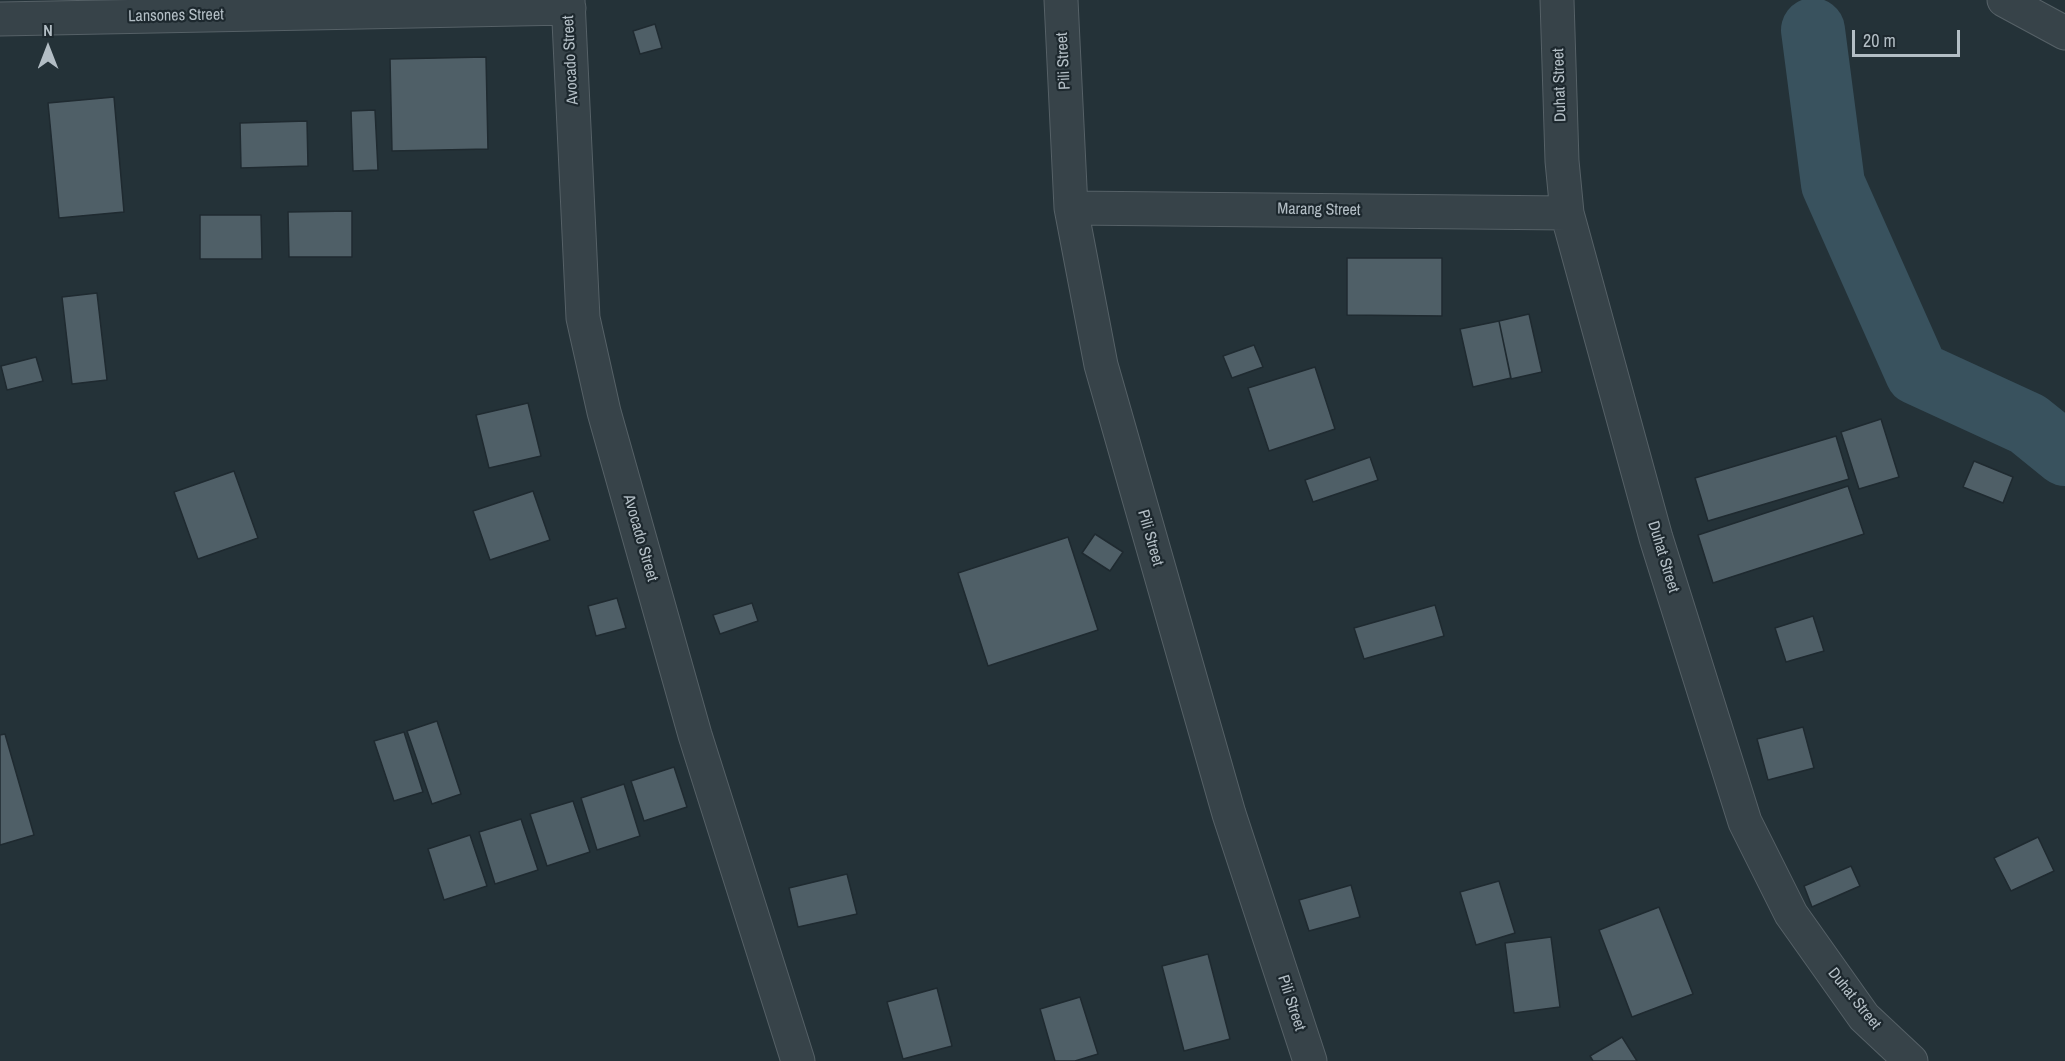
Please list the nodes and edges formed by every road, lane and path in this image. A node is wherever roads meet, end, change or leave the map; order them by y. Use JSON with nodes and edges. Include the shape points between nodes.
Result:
{"nodes":[{"id":1,"x":1061,"y":0,"type":"edge"},
{"id":2,"x":1557,"y":0,"type":"edge"},
{"id":3,"x":2004,"y":0,"type":"edge"},
{"id":4,"x":569,"y":4,"type":"edge"},
{"id":5,"x":0,"y":19,"type":"edge"},
{"id":6,"x":2065,"y":33,"type":"edge"},
{"id":7,"x":1071,"y":208,"type":"junction"},
{"id":8,"x":1567,"y":213,"type":"junction"},
{"id":9,"x":798,"y":1061,"type":"edge"},
{"id":10,"x":1310,"y":1061,"type":"edge"},
{"id":11,"x":1911,"y":1061,"type":"edge"}],
"edges":[{"from":1,"to":7,"type":"street","name":"Pili Street"},
{"from":2,"to":8,"type":"street","name":"Duhat Street"},
{"from":3,"to":6,"type":"street"},
{"from":4,"to":5,"type":"street","name":"Lansones Street"},
{"from":4,"to":9,"type":"street","name":"Avocado Street","via":[[583,318],[604,412],[694,735]]},
{"from":7,"to":8,"type":"street","name":"Marang Street"},
{"from":7,"to":10,"type":"street","name":"Pili Street","via":[[1101,365],[1229,814]]},
{"from":8,"to":11,"type":"street","name":"Duhat Street","via":[[1656,538],[1745,822],[1791,914],[1864,1017]]}]}
